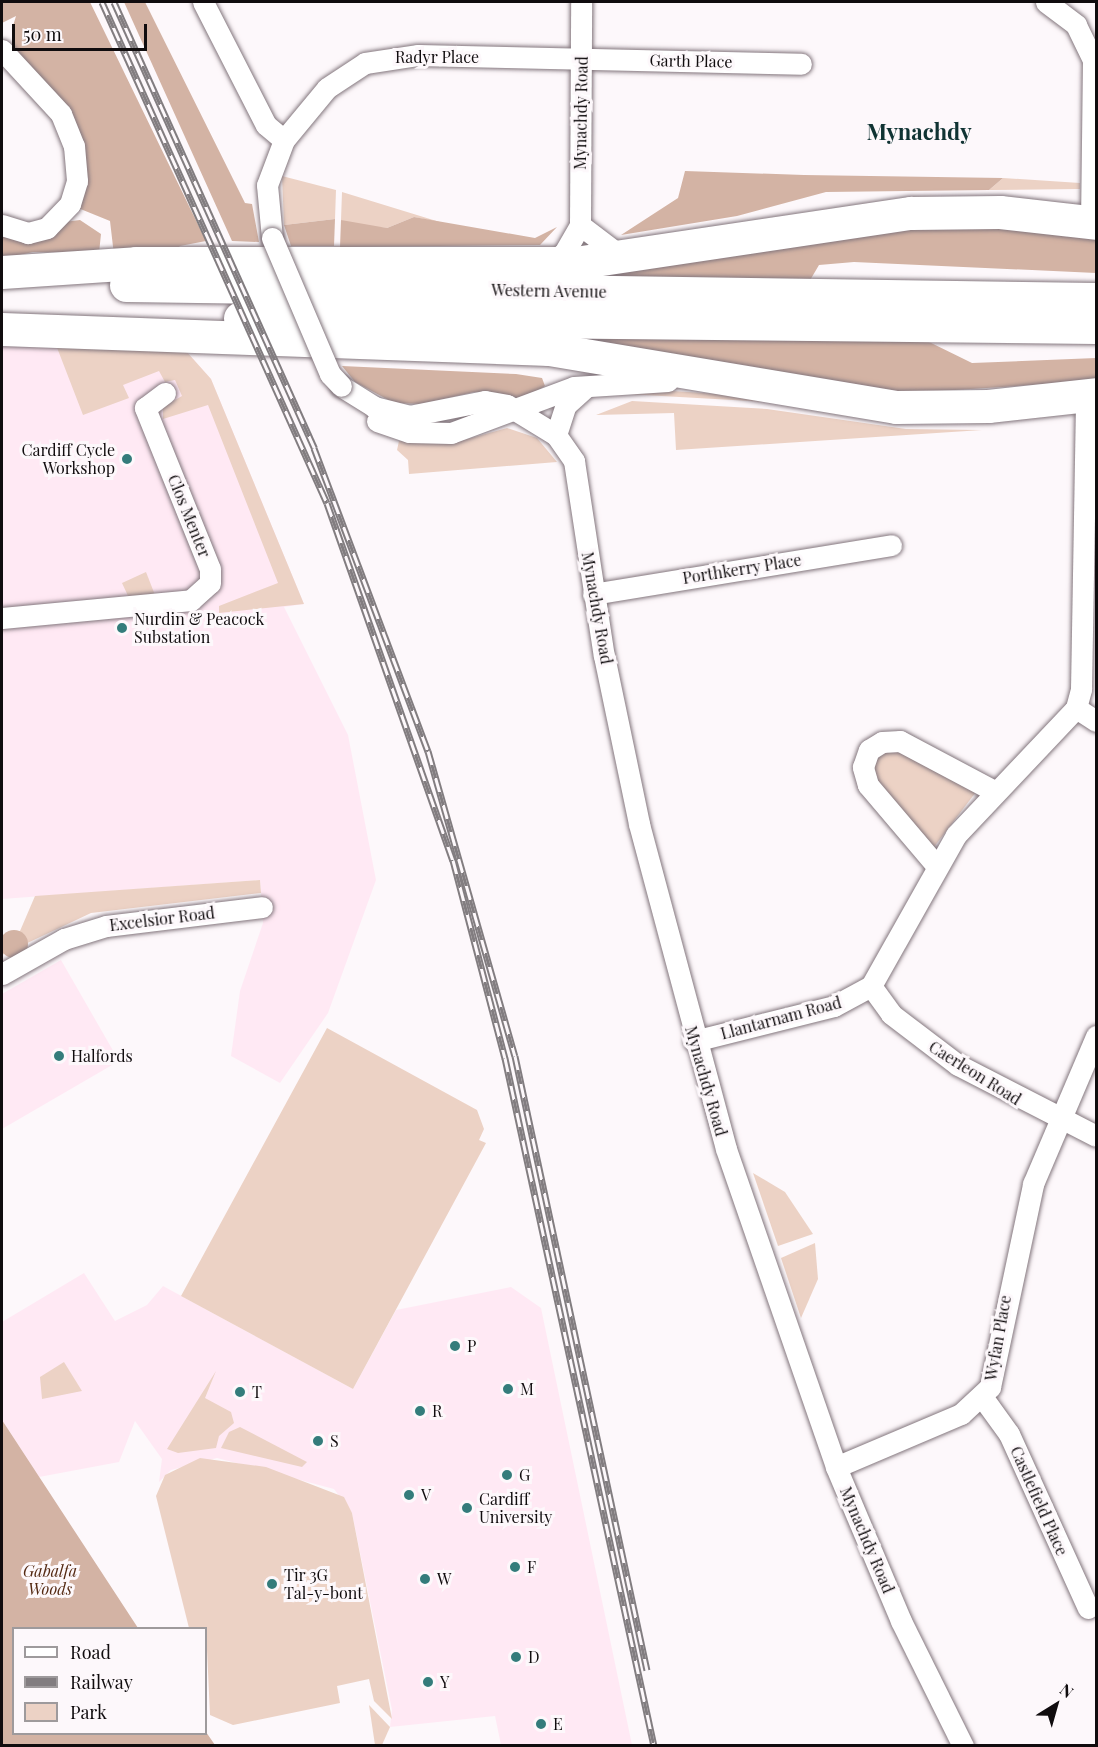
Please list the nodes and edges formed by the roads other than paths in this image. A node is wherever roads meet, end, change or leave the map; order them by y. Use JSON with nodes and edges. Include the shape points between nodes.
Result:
{"nodes":[{"id":1,"x":203,"y":2,"type":"edge"},
{"id":2,"x":580,"y":2,"type":"edge"},
{"id":3,"x":1046,"y":2,"type":"edge"},
{"id":4,"x":2,"y":50,"type":"edge"},
{"id":5,"x":582,"y":59,"type":"junction"},
{"id":6,"x":801,"y":63,"type":"dead end"},
{"id":7,"x":284,"y":140,"type":"junction"},
{"id":8,"x":1094,"y":223,"type":"edge"},
{"id":9,"x":2,"y":225,"type":"edge"},
{"id":10,"x":580,"y":225,"type":"junction"},
{"id":11,"x":623,"y":258,"type":"junction"},
{"id":12,"x":545,"y":265,"type":"junction"},
{"id":13,"x":2,"y":272,"type":"edge"},
{"id":14,"x":2,"y":285,"type":"edge"},
{"id":15,"x":1096,"y":299,"type":"edge"},
{"id":16,"x":2,"y":314,"type":"edge"},
{"id":17,"x":1096,"y":327,"type":"edge"},
{"id":18,"x":2,"y":329,"type":"edge"},
{"id":19,"x":744,"y":382,"type":"junction"},
{"id":20,"x":587,"y":386,"type":"junction"},
{"id":21,"x":165,"y":393,"type":"dead end"},
{"id":22,"x":1091,"y":395,"type":"edge"},
{"id":23,"x":516,"y":412,"type":"junction"},
{"id":24,"x":556,"y":435,"type":"junction"},
{"id":25,"x":891,"y":545,"type":"dead end"},
{"id":26,"x":593,"y":594,"type":"junction"},
{"id":27,"x":2,"y":618,"type":"edge"},
{"id":28,"x":1076,"y":708,"type":"junction"},
{"id":29,"x":1096,"y":721,"type":"edge"},
{"id":30,"x":992,"y":790,"type":"junction"},
{"id":31,"x":935,"y":864,"type":"junction"},
{"id":32,"x":262,"y":907,"type":"dead end"},
{"id":33,"x":2,"y":974,"type":"edge"},
{"id":34,"x":871,"y":986,"type":"junction"},
{"id":35,"x":1096,"y":1036,"type":"edge"},
{"id":36,"x":694,"y":1041,"type":"junction"},
{"id":37,"x":1057,"y":1119,"type":"junction"},
{"id":38,"x":1096,"y":1136,"type":"edge"},
{"id":39,"x":983,"y":1398,"type":"junction"},
{"id":40,"x":836,"y":1467,"type":"junction"},
{"id":41,"x":1088,"y":1608,"type":"dead end"},
{"id":42,"x":963,"y":1746,"type":"edge"}],
"edges":[{"from":1,"to":7,"type":"street","via":[[266,125]]},
{"from":2,"to":5,"type":"street","name":"Mynachdy Road"},
{"from":3,"to":8,"type":"street","via":[[1076,26],[1093,60]]},
{"from":4,"to":9,"type":"street","via":[[61,114],[74,146],[77,181],[70,204],[46,228],[28,233]]},
{"from":5,"to":6,"type":"street","name":"Garth Place"},
{"from":5,"to":7,"type":"street","name":"Radyr Place","via":[[389,56],[347,71],[309,106]]},
{"from":5,"to":10,"type":"street","name":"Mynachdy Road"},
{"from":7,"to":23,"type":"street","name":"Radyr Place","bridge":true,"via":[[267,185],[272,238],[330,374],[372,418],[409,432],[451,433]]},
{"from":8,"to":11,"type":"highway","via":[[1000,212],[872,215]]},
{"from":10,"to":11,"type":"street"},
{"from":10,"to":12,"type":"street","via":[[564,253]]},
{"from":11,"to":12,"type":"highway"},
{"from":12,"to":13,"type":"highway","via":[[136,263]]},
{"from":14,"to":15,"type":"highway","name":"Western Avenue"},
{"from":16,"to":17,"type":"highway","name":"Western Avenue"},
{"from":18,"to":19,"type":"highway","via":[[549,349]]},
{"from":19,"to":20,"type":"street","via":[[613,381]]},
{"from":19,"to":22,"type":"highway","via":[[896,407],[988,406]]},
{"from":20,"to":23,"type":"street"},
{"from":20,"to":24,"type":"street","via":[[566,405]]},
{"from":21,"to":27,"type":"street","name":"Clos Menter","via":[[145,408],[210,569],[210,583],[191,600]]},
{"from":22,"to":28,"type":"street","via":[[1081,689]]},
{"from":23,"to":24,"type":"street","name":"Mynachdy Road"},
{"from":24,"to":26,"type":"street","name":"Mynachdy Road","via":[[577,469]]},
{"from":25,"to":26,"type":"street","name":"Porthkerry Place"},
{"from":26,"to":36,"type":"street","name":"Mynachdy Road","via":[[643,843]]},
{"from":28,"to":29,"type":"street"},
{"from":28,"to":30,"type":"street"},
{"from":30,"to":31,"type":"street"},
{"from":30,"to":31,"type":"street","via":[[900,741],[882,742],[869,750],[863,767],[868,784]]},
{"from":31,"to":34,"type":"street"},
{"from":32,"to":33,"type":"street","name":"Excelsior Road","via":[[106,926],[64,939]]},
{"from":34,"to":36,"type":"street","name":"Llantarnam Road","via":[[834,1006]]},
{"from":34,"to":37,"type":"street","name":"Caerleon Road","via":[[891,1014],[925,1042]]},
{"from":35,"to":37,"type":"street","name":"Wyfan Place"},
{"from":36,"to":40,"type":"street","name":"Mynachdy Road","via":[[783,1326]]},
{"from":37,"to":38,"type":"street","name":"Caerleon Road"},
{"from":37,"to":39,"type":"street","name":"Wyfan Place","via":[[1018,1239],[994,1372]]},
{"from":39,"to":40,"type":"street","name":"Wyfan Place","via":[[960,1414]]},
{"from":39,"to":41,"type":"street","name":"Castlefield Place","via":[[1009,1434]]},
{"from":40,"to":42,"type":"street","name":"Mynachdy Road","via":[[902,1621]]}]}
